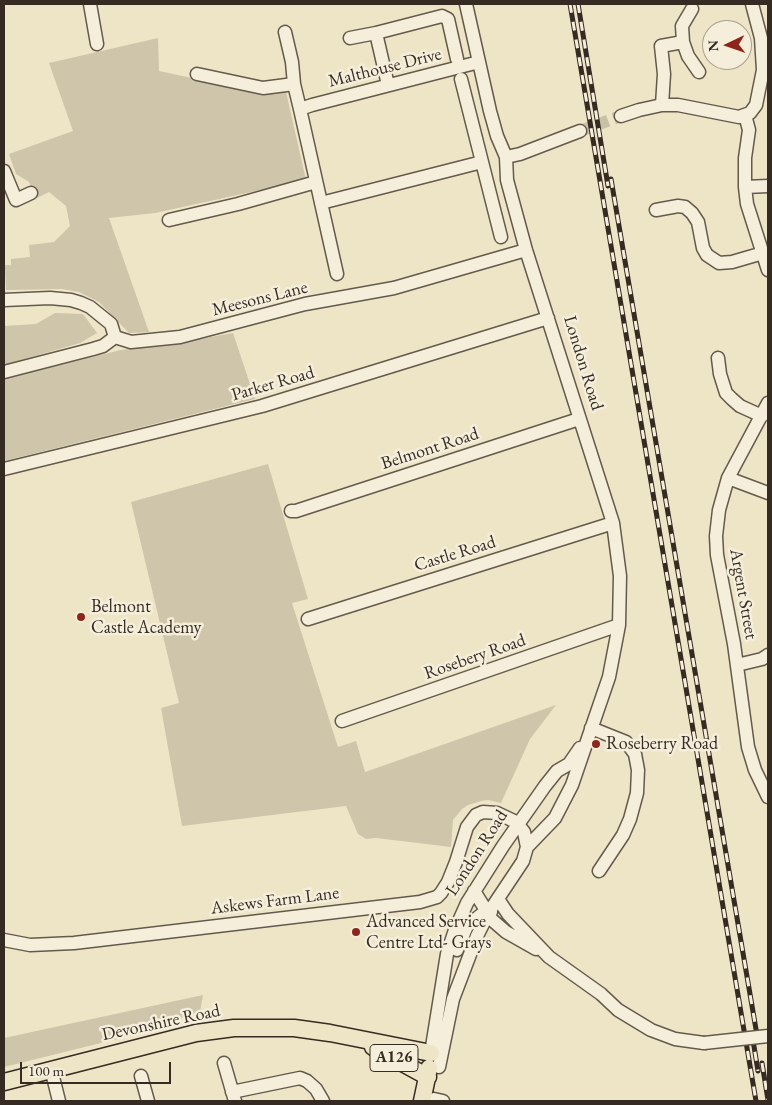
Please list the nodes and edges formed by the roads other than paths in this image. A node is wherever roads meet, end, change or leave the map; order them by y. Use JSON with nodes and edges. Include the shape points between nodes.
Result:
{"nodes":[{"id":1,"x":90,"y":4,"type":"edge"},
{"id":2,"x":466,"y":4,"type":"edge"},
{"id":3,"x":752,"y":4,"type":"edge"},
{"id":4,"x":692,"y":9,"type":"dead end"},
{"id":5,"x":285,"y":32,"type":"dead end"},
{"id":6,"x":376,"y":32,"type":"junction"},
{"id":7,"x":350,"y":38,"type":"dead end"},
{"id":8,"x":683,"y":42,"type":"junction"},
{"id":9,"x":97,"y":44,"type":"dead end"},
{"id":10,"x":766,"y":54,"type":"edge"},
{"id":11,"x":457,"y":59,"type":"dead end"},
{"id":12,"x":479,"y":62,"type":"junction"},
{"id":13,"x":699,"y":72,"type":"dead end"},
{"id":14,"x":197,"y":74,"type":"dead end"},
{"id":15,"x":461,"y":79,"type":"dead end"},
{"id":16,"x":294,"y":84,"type":"junction"},
{"id":17,"x":388,"y":85,"type":"junction"},
{"id":18,"x":662,"y":105,"type":"junction"},
{"id":19,"x":300,"y":109,"type":"junction"},
{"id":20,"x":746,"y":115,"type":"junction"},
{"id":21,"x":621,"y":116,"type":"tunnel mouth"},
{"id":22,"x":580,"y":131,"type":"tunnel mouth"},
{"id":23,"x":506,"y":157,"type":"junction"},
{"id":24,"x":482,"y":162,"type":"junction"},
{"id":25,"x":4,"y":171,"type":"edge"},
{"id":26,"x":316,"y":182,"type":"junction"},
{"id":27,"x":768,"y":186,"type":"edge"},
{"id":28,"x":745,"y":187,"type":"junction"},
{"id":29,"x":31,"y":192,"type":"dead end"},
{"id":30,"x":321,"y":203,"type":"junction"},
{"id":31,"x":656,"y":210,"type":"dead end"},
{"id":32,"x":169,"y":220,"type":"dead end"},
{"id":33,"x":501,"y":237,"type":"dead end"},
{"id":34,"x":526,"y":250,"type":"junction"},
{"id":35,"x":763,"y":253,"type":"junction"},
{"id":36,"x":768,"y":270,"type":"edge"},
{"id":37,"x":337,"y":274,"type":"dead end"},
{"id":38,"x":4,"y":300,"type":"edge"},
{"id":39,"x":548,"y":318,"type":"junction"},
{"id":40,"x":115,"y":338,"type":"junction"},
{"id":41,"x":718,"y":358,"type":"dead end"},
{"id":42,"x":4,"y":372,"type":"edge"},
{"id":43,"x":768,"y":403,"type":"edge"},
{"id":44,"x":762,"y":416,"type":"junction"},
{"id":45,"x":579,"y":419,"type":"junction"},
{"id":46,"x":4,"y":469,"type":"edge"},
{"id":47,"x":728,"y":478,"type":"junction"},
{"id":48,"x":768,"y":493,"type":"edge"},
{"id":49,"x":291,"y":511,"type":"dead end"},
{"id":50,"x":613,"y":523,"type":"junction"},
{"id":51,"x":308,"y":619,"type":"dead end"},
{"id":52,"x":619,"y":625,"type":"junction"},
{"id":53,"x":768,"y":655,"type":"edge"},
{"id":54,"x":737,"y":665,"type":"junction"},
{"id":55,"x":342,"y":721,"type":"dead end"},
{"id":56,"x":590,"y":731,"type":"junction"},
{"id":57,"x":768,"y":797,"type":"edge"},
{"id":58,"x":497,"y":813,"type":"junction"},
{"id":59,"x":518,"y":825,"type":"junction"},
{"id":60,"x":503,"y":846,"type":"junction"},
{"id":61,"x":526,"y":847,"type":"junction"},
{"id":62,"x":610,"y":879,"type":"dead end"},
{"id":63,"x":474,"y":891,"type":"junction"},
{"id":64,"x":498,"y":899,"type":"junction"},
{"id":65,"x":489,"y":912,"type":"junction"},
{"id":66,"x":508,"y":914,"type":"junction"},
{"id":67,"x":506,"y":932,"type":"junction"},
{"id":68,"x":477,"y":936,"type":"junction"},
{"id":69,"x":4,"y":940,"type":"edge"},
{"id":70,"x":549,"y":956,"type":"junction"},
{"id":71,"x":441,"y":990,"type":"junction"},
{"id":72,"x":768,"y":1036,"type":"edge"},
{"id":73,"x":360,"y":1040,"type":"junction"},
{"id":74,"x":224,"y":1063,"type":"dead end"},
{"id":75,"x":433,"y":1066,"type":"junction"},
{"id":76,"x":51,"y":1070,"type":"junction"},
{"id":77,"x":142,"y":1076,"type":"dead end"},
{"id":78,"x":4,"y":1082,"type":"edge"},
{"id":79,"x":233,"y":1096,"type":"edge"},
{"id":80,"x":59,"y":1101,"type":"edge"},
{"id":81,"x":148,"y":1101,"type":"edge"},
{"id":82,"x":323,"y":1101,"type":"edge"},
{"id":83,"x":432,"y":1101,"type":"edge"}],
"edges":[{"from":1,"to":9,"type":"street"},
{"from":2,"to":12,"type":"street","name":"London Road"},
{"from":3,"to":10,"type":"street"},
{"from":4,"to":8,"type":"street","via":[[682,26]]},
{"from":5,"to":16,"type":"street"},
{"from":6,"to":7,"type":"street"},
{"from":6,"to":11,"type":"street","via":[[442,16],[448,19]]},
{"from":6,"to":17,"type":"street"},
{"from":8,"to":13,"type":"street"},
{"from":8,"to":18,"type":"street","via":[[661,46],[664,74]]},
{"from":10,"to":20,"type":"street","via":[[756,105]]},
{"from":12,"to":17,"type":"street","name":"Malthouse Drive"},
{"from":12,"to":23,"type":"street","name":"London Road","via":[[497,136]]},
{"from":14,"to":16,"type":"street","via":[[263,88]]},
{"from":15,"to":24,"type":"street"},
{"from":16,"to":19,"type":"street"},
{"from":17,"to":19,"type":"street","name":"Malthouse Drive"},
{"from":18,"to":20,"type":"street","via":[[698,108],[730,116]]},
{"from":18,"to":21,"type":"street"},
{"from":19,"to":26,"type":"street"},
{"from":20,"to":28,"type":"street","via":[[749,130]]},
{"from":22,"to":23,"type":"street"},
{"from":23,"to":34,"type":"street","name":"London Road","via":[[506,180]]},
{"from":24,"to":30,"type":"street"},
{"from":24,"to":33,"type":"street"},
{"from":25,"to":29,"type":"street","via":[[16,200]]},
{"from":26,"to":30,"type":"street"},
{"from":26,"to":32,"type":"street"},
{"from":27,"to":28,"type":"street"},
{"from":28,"to":35,"type":"street","via":[[747,204]]},
{"from":30,"to":37,"type":"street"},
{"from":31,"to":35,"type":"street","via":[[678,206],[692,213],[698,222],[703,248],[719,263]]},
{"from":34,"to":39,"type":"street","name":"London Road"},
{"from":34,"to":40,"type":"street","name":"Meesons Lane","via":[[394,288],[305,304],[180,337],[131,342]]},
{"from":35,"to":36,"type":"street"},
{"from":38,"to":40,"type":"street","via":[[61,299],[81,303],[111,324]]},
{"from":39,"to":45,"type":"street","name":"London Road"},
{"from":39,"to":46,"type":"street","name":"Parker Road","via":[[262,406]]},
{"from":40,"to":42,"type":"street","via":[[94,350]]},
{"from":41,"to":44,"type":"street","via":[[726,393],[740,406]]},
{"from":43,"to":44,"type":"street","name":"Argent Street"},
{"from":44,"to":47,"type":"street","name":"Argent Street"},
{"from":45,"to":49,"type":"street","name":"Belmont Road"},
{"from":45,"to":50,"type":"street","name":"London Road"},
{"from":47,"to":48,"type":"street"},
{"from":47,"to":54,"type":"street","name":"Argent Street","via":[[716,536]]},
{"from":50,"to":51,"type":"street","name":"Castle Road"},
{"from":50,"to":52,"type":"street","name":"London Road","via":[[620,576]]},
{"from":52,"to":55,"type":"street","name":"Rosebery Road"},
{"from":52,"to":56,"type":"street","name":"London Road","via":[[609,677]]},
{"from":53,"to":54,"type":"street","via":[[762,660]]},
{"from":54,"to":57,"type":"street","name":"Argent Street","via":[[748,747]]},
{"from":56,"to":59,"type":"street","name":"London Road","via":[[569,764],[557,771]]},
{"from":56,"to":61,"type":"street","name":"London Road","via":[[572,785],[555,818]]},
{"from":56,"to":62,"type":"street","via":[[626,742],[635,754],[638,770],[637,793],[630,820],[623,835],[596,870]]},
{"from":58,"to":59,"type":"street"},
{"from":58,"to":60,"type":"street","via":[[506,828]]},
{"from":58,"to":69,"type":"street","name":"Askews Farm Lane","via":[[483,812],[470,821],[448,882],[436,897],[420,902],[74,943],[30,944]]},
{"from":59,"to":60,"type":"street","name":"London Road"},
{"from":59,"to":61,"type":"street","via":[[525,834]]},
{"from":60,"to":63,"type":"street","name":"London Road"},
{"from":61,"to":64,"type":"street","name":"London Road","via":[[523,860]]},
{"from":63,"to":65,"type":"street"},
{"from":63,"to":71,"type":"street","name":"London Road","via":[[447,954]]},
{"from":64,"to":65,"type":"street","name":"London Road"},
{"from":64,"to":66,"type":"street"},
{"from":65,"to":66,"type":"street"},
{"from":65,"to":67,"type":"street","via":[[491,919]]},
{"from":65,"to":68,"type":"street","name":"London Road"},
{"from":65,"to":71,"type":"street","via":[[467,926]]},
{"from":66,"to":70,"type":"street"},
{"from":67,"to":68,"type":"street","via":[[494,929]]},
{"from":67,"to":70,"type":"street"},
{"from":68,"to":75,"type":"street","name":"London Road","via":[[453,998]]},
{"from":70,"to":72,"type":"street","bridge":true,"via":[[618,1010],[651,1030],[675,1039],[704,1043]]},
{"from":71,"to":75,"type":"street","name":"London Road"},
{"from":73,"to":75,"type":"main road","name":"Devonshire Road","number":"A126"},
{"from":73,"to":75,"type":"main road","name":"Devonshire Road","number":"A126"},
{"from":73,"to":76,"type":"main road","name":"Devonshire Road","number":"A126","via":[[294,1028],[234,1028],[196,1033]]},
{"from":74,"to":79,"type":"street"},
{"from":75,"to":83,"type":"main road","name":"London Road","number":"A126"},
{"from":76,"to":78,"type":"main road","name":"Devonshire Road","number":"A126"},
{"from":76,"to":80,"type":"street"},
{"from":77,"to":81,"type":"street"},
{"from":79,"to":82,"type":"street","via":[[300,1078],[316,1089]]}]}
